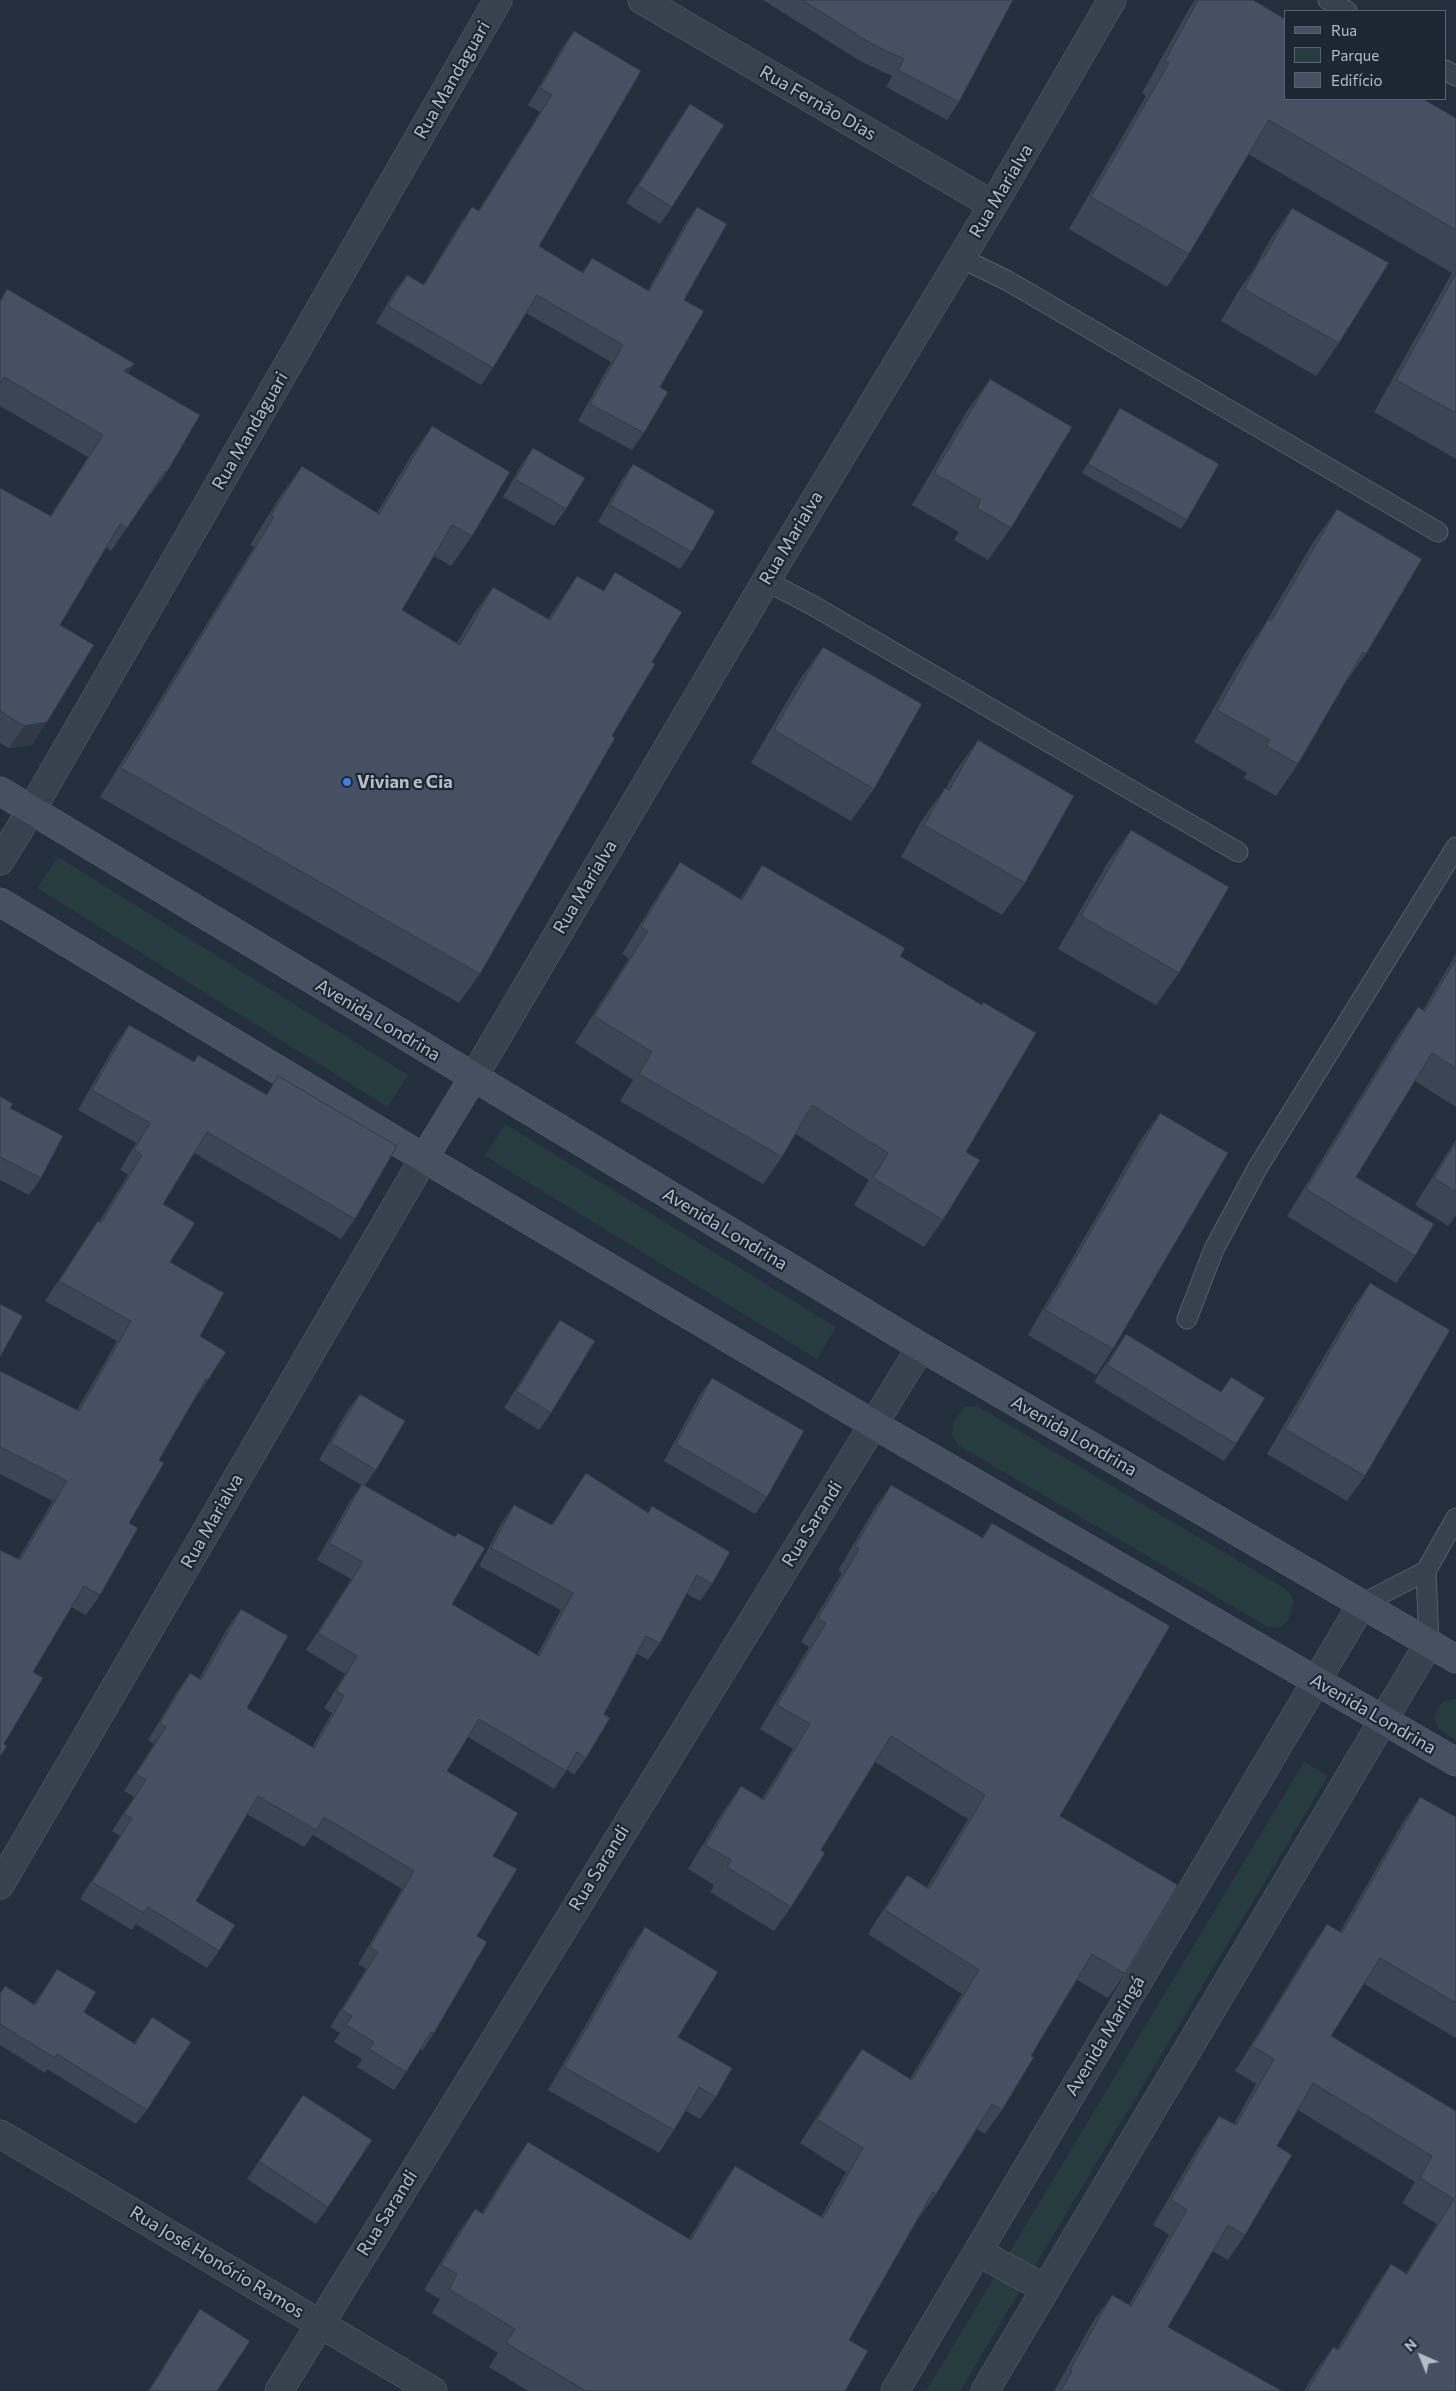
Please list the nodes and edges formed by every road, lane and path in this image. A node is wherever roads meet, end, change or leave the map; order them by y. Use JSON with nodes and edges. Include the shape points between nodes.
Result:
{"nodes":[{"id":1,"x":498,"y":0,"type":"edge"},
{"id":2,"x":642,"y":0,"type":"edge"},
{"id":3,"x":1112,"y":0,"type":"edge"},
{"id":4,"x":1328,"y":0,"type":"edge"},
{"id":5,"x":1345,"y":10,"type":"edge"},
{"id":6,"x":993,"y":205,"type":"junction"},
{"id":7,"x":961,"y":258,"type":"junction"},
{"id":8,"x":1438,"y":532,"type":"dead end"},
{"id":9,"x":766,"y":581,"type":"junction"},
{"id":10,"x":0,"y":791,"type":"edge"},
{"id":11,"x":32,"y":809,"type":"junction"},
{"id":12,"x":1456,"y":847,"type":"edge"},
{"id":13,"x":1238,"y":852,"type":"dead end"},
{"id":14,"x":0,"y":860,"type":"edge"},
{"id":15,"x":0,"y":902,"type":"edge"},
{"id":16,"x":473,"y":1078,"type":"junction"},
{"id":17,"x":424,"y":1158,"type":"junction"},
{"id":18,"x":1186,"y":1319,"type":"dead end"},
{"id":19,"x":921,"y":1347,"type":"junction"},
{"id":20,"x":873,"y":1424,"type":"junction"},
{"id":21,"x":1456,"y":1518,"type":"edge"},
{"id":22,"x":1426,"y":1572,"type":"junction"},
{"id":23,"x":1362,"y":1604,"type":"junction"},
{"id":24,"x":1429,"y":1643,"type":"junction"},
{"id":25,"x":1456,"y":1658,"type":"edge"},
{"id":26,"x":1315,"y":1681,"type":"junction"},
{"id":27,"x":1382,"y":1721,"type":"junction"},
{"id":28,"x":1456,"y":1762,"type":"edge"},
{"id":29,"x":0,"y":1885,"type":"edge"},
{"id":30,"x":0,"y":2134,"type":"edge"},
{"id":31,"x":978,"y":2252,"type":"junction"},
{"id":32,"x":1046,"y":2289,"type":"junction"},
{"id":33,"x":319,"y":2323,"type":"junction"},
{"id":34,"x":279,"y":2391,"type":"edge"},
{"id":35,"x":433,"y":2391,"type":"edge"},
{"id":36,"x":895,"y":2391,"type":"edge"},
{"id":37,"x":985,"y":2391,"type":"edge"}],
"edges":[{"from":1,"to":11,"type":"street","name":"Rua Mandaguari"},
{"from":2,"to":6,"type":"street","name":"Rua Fernão Dias"},
{"from":3,"to":6,"type":"street","name":"Rua Marialva"},
{"from":4,"to":5,"type":"lane"},
{"from":6,"to":7,"type":"street","name":"Rua Marialva"},
{"from":7,"to":8,"type":"lane","via":[[1008,281]]},
{"from":7,"to":9,"type":"street","name":"Rua Marialva"},
{"from":9,"to":13,"type":"lane","via":[[812,604]]},
{"from":9,"to":16,"type":"street","name":"Rua Marialva"},
{"from":10,"to":11,"type":"main road","name":"Avenida Londrina"},
{"from":11,"to":14,"type":"street","name":"Rua Mandaguari"},
{"from":11,"to":16,"type":"main road","name":"Avenida Londrina"},
{"from":12,"to":18,"type":"lane","via":[[1258,1167],[1214,1250]]},
{"from":15,"to":17,"type":"main road","name":"Avenida Londrina"},
{"from":16,"to":17,"type":"main road"},
{"from":16,"to":19,"type":"main road","name":"Avenida Londrina"},
{"from":17,"to":20,"type":"main road","name":"Avenida Londrina"},
{"from":17,"to":29,"type":"street","name":"Rua Marialva"},
{"from":19,"to":20,"type":"street","name":"Rua Sarandi"},
{"from":19,"to":23,"type":"main road","name":"Avenida Londrina"},
{"from":20,"to":26,"type":"main road","name":"Avenida Londrina"},
{"from":20,"to":33,"type":"street","name":"Rua Sarandi"},
{"from":21,"to":22,"type":"lane"},
{"from":22,"to":23,"type":"lane"},
{"from":22,"to":24,"type":"lane"},
{"from":23,"to":24,"type":"main road","name":"Avenida Londrina"},
{"from":23,"to":26,"type":"street","name":"Avenida Maringá"},
{"from":24,"to":25,"type":"main road","name":"Avenida Londrina"},
{"from":24,"to":27,"type":"street"},
{"from":26,"to":27,"type":"main road","name":"Avenida Londrina"},
{"from":26,"to":31,"type":"street","name":"Avenida Maringá"},
{"from":27,"to":28,"type":"main road","name":"Avenida Londrina"},
{"from":27,"to":32,"type":"street"},
{"from":30,"to":33,"type":"street","name":"Rua José Honório Ramos"},
{"from":31,"to":32,"type":"street"},
{"from":31,"to":36,"type":"street","name":"Avenida Maringá"},
{"from":32,"to":37,"type":"street"},
{"from":33,"to":34,"type":"street","name":"Rua Sarandi"},
{"from":33,"to":35,"type":"street","name":"Rua José Honório Ramos"}]}
